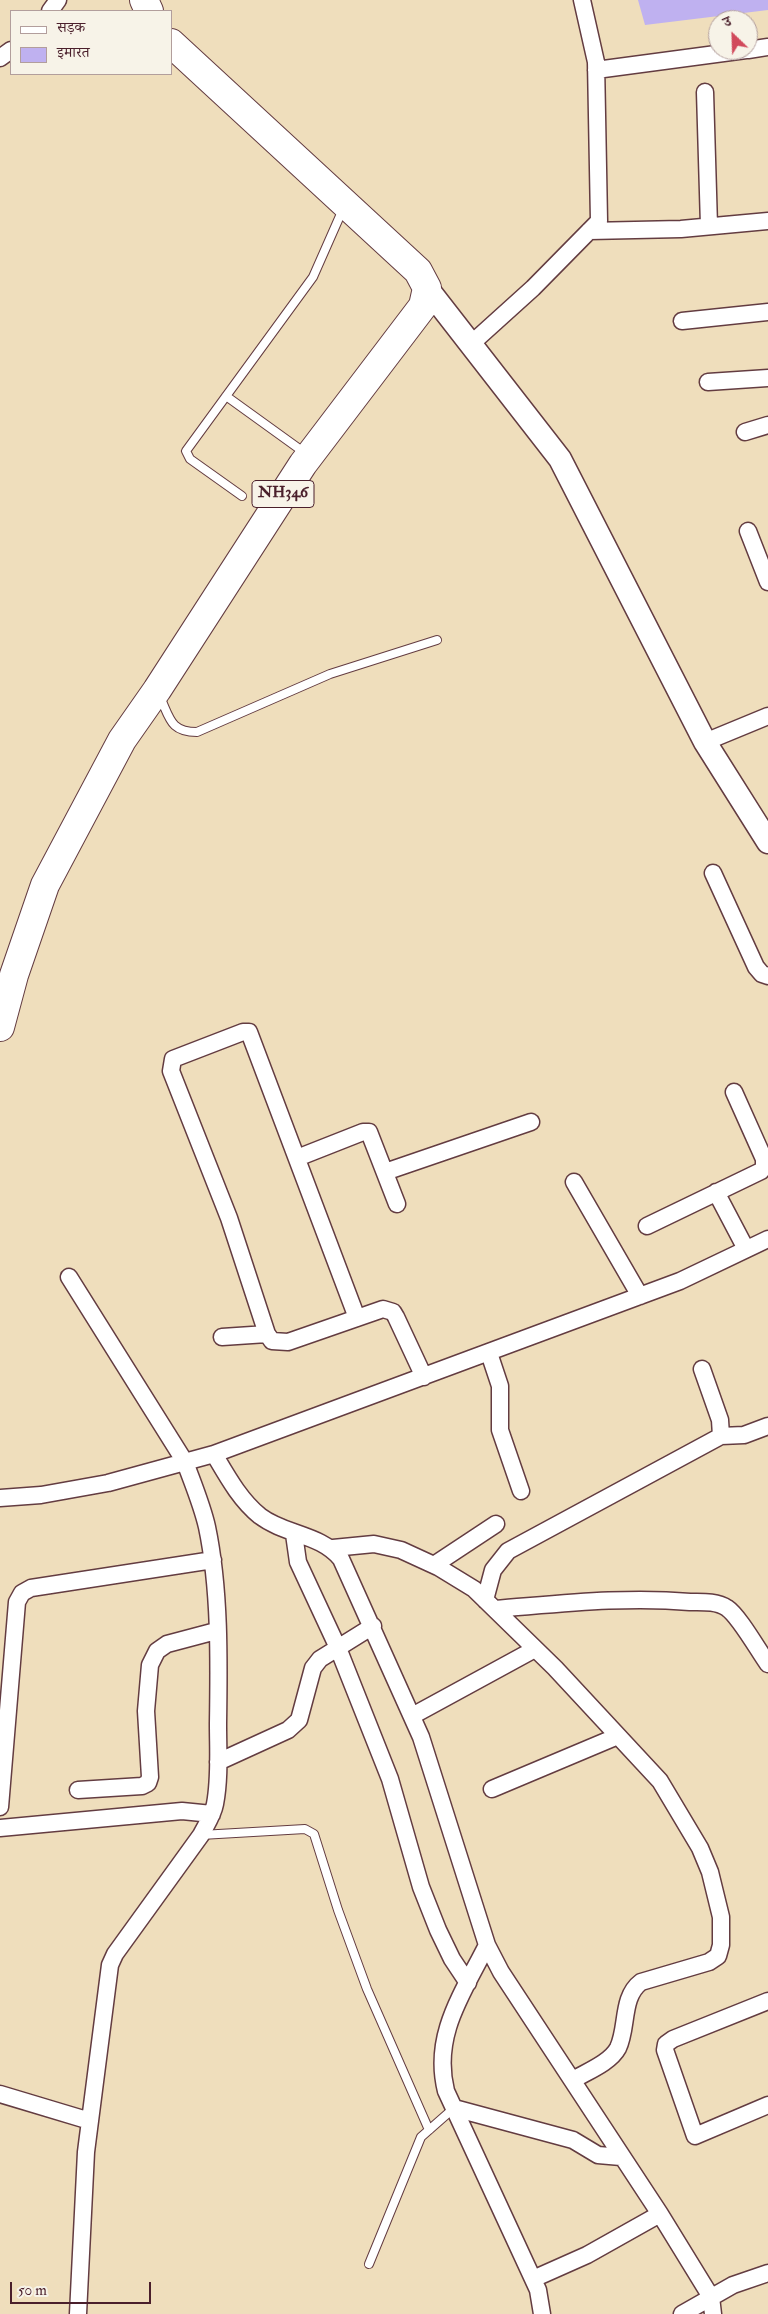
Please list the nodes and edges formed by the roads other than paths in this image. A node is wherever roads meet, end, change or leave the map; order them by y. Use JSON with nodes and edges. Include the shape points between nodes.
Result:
{"nodes":[{"id":1,"x":582,"y":0,"type":"edge"},
{"id":2,"x":172,"y":45,"type":"edge"},
{"id":3,"x":708,"y":55,"type":"edge"},
{"id":4,"x":596,"y":70,"type":"junction"},
{"id":5,"x":704,"y":92,"type":"dead end"},
{"id":6,"x":345,"y":204,"type":"junction"},
{"id":7,"x":768,"y":221,"type":"edge"},
{"id":8,"x":708,"y":226,"type":"junction"},
{"id":9,"x":590,"y":231,"type":"junction"},
{"id":10,"x":427,"y":288,"type":"junction"},
{"id":11,"x":768,"y":312,"type":"edge"},
{"id":12,"x":682,"y":321,"type":"dead end"},
{"id":13,"x":471,"y":344,"type":"junction"},
{"id":14,"x":768,"y":378,"type":"edge"},
{"id":15,"x":708,"y":382,"type":"dead end"},
{"id":16,"x":226,"y":396,"type":"junction"},
{"id":17,"x":767,"y":427,"type":"edge"},
{"id":18,"x":745,"y":432,"type":"dead end"},
{"id":19,"x":309,"y":455,"type":"junction"},
{"id":20,"x":242,"y":496,"type":"dead end"},
{"id":21,"x":748,"y":531,"type":"dead end"},
{"id":22,"x":768,"y":582,"type":"edge"},
{"id":23,"x":437,"y":640,"type":"dead end"},
{"id":24,"x":157,"y":690,"type":"junction"},
{"id":25,"x":768,"y":716,"type":"edge"},
{"id":26,"x":705,"y":742,"type":"junction"},
{"id":27,"x":768,"y":842,"type":"edge"},
{"id":28,"x":713,"y":873,"type":"dead end"},
{"id":29,"x":768,"y":976,"type":"edge"},
{"id":30,"x":0,"y":1027,"type":"edge"},
{"id":31,"x":734,"y":1092,"type":"dead end"},
{"id":32,"x":531,"y":1122,"type":"dead end"},
{"id":33,"x":297,"y":1158,"type":"junction"},
{"id":34,"x":385,"y":1172,"type":"junction"},
{"id":35,"x":574,"y":1182,"type":"dead end"},
{"id":36,"x":716,"y":1192,"type":"junction"},
{"id":37,"x":397,"y":1204,"type":"dead end"},
{"id":38,"x":647,"y":1226,"type":"dead end"},
{"id":39,"x":768,"y":1239,"type":"edge"},
{"id":40,"x":746,"y":1250,"type":"junction"},
{"id":41,"x":69,"y":1277,"type":"dead end"},
{"id":42,"x":640,"y":1296,"type":"junction"},
{"id":43,"x":357,"y":1318,"type":"junction"},
{"id":44,"x":267,"y":1334,"type":"junction"},
{"id":45,"x":222,"y":1336,"type":"dead end"},
{"id":46,"x":489,"y":1353,"type":"junction"},
{"id":47,"x":702,"y":1369,"type":"dead end"},
{"id":48,"x":424,"y":1377,"type":"junction"},
{"id":49,"x":768,"y":1426,"type":"edge"},
{"id":50,"x":722,"y":1436,"type":"junction"},
{"id":51,"x":214,"y":1454,"type":"junction"},
{"id":52,"x":185,"y":1462,"type":"junction"},
{"id":53,"x":522,"y":1491,"type":"dead end"},
{"id":54,"x":0,"y":1498,"type":"edge"},
{"id":55,"x":496,"y":1524,"type":"dead end"},
{"id":56,"x":294,"y":1534,"type":"junction"},
{"id":57,"x":333,"y":1548,"type":"junction"},
{"id":58,"x":212,"y":1560,"type":"junction"},
{"id":59,"x":434,"y":1565,"type":"junction"},
{"id":60,"x":490,"y":1604,"type":"junction"},
{"id":61,"x":372,"y":1626,"type":"junction"},
{"id":62,"x":216,"y":1631,"type":"junction"},
{"id":63,"x":338,"y":1648,"type":"junction"},
{"id":64,"x":535,"y":1649,"type":"junction"},
{"id":65,"x":768,"y":1664,"type":"edge"},
{"id":66,"x":412,"y":1716,"type":"junction"},
{"id":67,"x":618,"y":1736,"type":"junction"},
{"id":68,"x":218,"y":1762,"type":"junction"},
{"id":69,"x":492,"y":1789,"type":"dead end"},
{"id":70,"x":78,"y":1790,"type":"dead end"},
{"id":71,"x":0,"y":1807,"type":"edge"},
{"id":72,"x":212,"y":1814,"type":"junction"},
{"id":73,"x":0,"y":1828,"type":"edge"},
{"id":74,"x":201,"y":1835,"type":"junction"},
{"id":75,"x":487,"y":1945,"type":"junction"},
{"id":76,"x":468,"y":1983,"type":"junction"},
{"id":77,"x":768,"y":2001,"type":"edge"},
{"id":78,"x":573,"y":2080,"type":"junction"},
{"id":79,"x":0,"y":2094,"type":"edge"},
{"id":80,"x":768,"y":2105,"type":"edge"},
{"id":81,"x":454,"y":2108,"type":"junction"},
{"id":82,"x":90,"y":2121,"type":"junction"},
{"id":83,"x":429,"y":2130,"type":"junction"},
{"id":84,"x":621,"y":2157,"type":"junction"},
{"id":85,"x":660,"y":2214,"type":"junction"},
{"id":86,"x":369,"y":2264,"type":"dead end"},
{"id":87,"x":768,"y":2272,"type":"edge"},
{"id":88,"x":533,"y":2279,"type":"junction"},
{"id":89,"x":711,"y":2296,"type":"junction"},
{"id":90,"x":78,"y":2314,"type":"edge"},
{"id":91,"x":542,"y":2314,"type":"edge"},
{"id":92,"x":682,"y":2314,"type":"edge"},
{"id":93,"x":713,"y":2314,"type":"edge"}],
"edges":[{"from":1,"to":4,"type":"street"},
{"from":2,"to":6,"type":"highway"},
{"from":3,"to":4,"type":"street"},
{"from":4,"to":9,"type":"street","via":[[599,221]]},
{"from":5,"to":8,"type":"street"},
{"from":6,"to":10,"type":"highway","via":[[418,271]]},
{"from":6,"to":16,"type":"lane","via":[[313,277]]},
{"from":7,"to":8,"type":"street"},
{"from":8,"to":9,"type":"street"},
{"from":9,"to":13,"type":"street"},
{"from":10,"to":13,"type":"main road"},
{"from":10,"to":19,"type":"highway","number":"NH346","via":[[423,306]]},
{"from":11,"to":12,"type":"street"},
{"from":13,"to":26,"type":"main road","via":[[560,459]]},
{"from":14,"to":15,"type":"street"},
{"from":16,"to":19,"type":"lane"},
{"from":16,"to":20,"type":"lane","via":[[186,451],[190,459]]},
{"from":17,"to":18,"type":"street"},
{"from":19,"to":24,"type":"highway","number":"NH346"},
{"from":21,"to":22,"type":"street"},
{"from":23,"to":24,"type":"lane","via":[[330,674],[197,732],[184,732],[173,726]]},
{"from":24,"to":30,"type":"highway","number":"NH346","via":[[122,740],[45,885]]},
{"from":25,"to":26,"type":"street"},
{"from":26,"to":27,"type":"main road"},
{"from":28,"to":29,"type":"street","via":[[756,967]]},
{"from":31,"to":36,"type":"street","via":[[764,1159],[764,1167]]},
{"from":32,"to":34,"type":"street"},
{"from":33,"to":34,"type":"street","via":[[366,1131],[371,1134]]},
{"from":33,"to":43,"type":"street"},
{"from":33,"to":44,"type":"street","via":[[249,1032],[173,1059],[171,1071],[228,1218]]},
{"from":34,"to":37,"type":"street"},
{"from":35,"to":42,"type":"street"},
{"from":36,"to":38,"type":"street"},
{"from":36,"to":40,"type":"street"},
{"from":39,"to":40,"type":"street"},
{"from":40,"to":42,"type":"street"},
{"from":41,"to":52,"type":"street"},
{"from":42,"to":46,"type":"street"},
{"from":43,"to":44,"type":"street","via":[[288,1342],[272,1341]]},
{"from":43,"to":48,"type":"street","via":[[383,1309],[393,1312]]},
{"from":44,"to":45,"type":"street"},
{"from":46,"to":48,"type":"street"},
{"from":46,"to":53,"type":"street","via":[[500,1386],[500,1430]]},
{"from":47,"to":50,"type":"street","via":[[720,1420]]},
{"from":48,"to":51,"type":"street"},
{"from":49,"to":50,"type":"street","via":[[744,1435]]},
{"from":50,"to":60,"type":"street","via":[[508,1550],[493,1570]]},
{"from":51,"to":52,"type":"street"},
{"from":51,"to":56,"type":"street","via":[[235,1489],[261,1516]]},
{"from":52,"to":54,"type":"street","via":[[108,1483],[41,1496]]},
{"from":52,"to":58,"type":"street","via":[[207,1527]]},
{"from":55,"to":59,"type":"street"},
{"from":56,"to":57,"type":"street"},
{"from":56,"to":63,"type":"street","via":[[298,1562]]},
{"from":57,"to":59,"type":"street","via":[[374,1544],[400,1550]]},
{"from":57,"to":61,"type":"street","via":[[350,1576]]},
{"from":58,"to":62,"type":"street"},
{"from":58,"to":71,"type":"street","via":[[31,1588],[22,1593],[17,1602]]},
{"from":59,"to":60,"type":"street","via":[[474,1589]]},
{"from":60,"to":64,"type":"street"},
{"from":60,"to":65,"type":"street","via":[[602,1600],[715,1604],[727,1608],[737,1618]]},
{"from":61,"to":63,"type":"street"},
{"from":61,"to":66,"type":"street"},
{"from":62,"to":68,"type":"street"},
{"from":62,"to":70,"type":"street","via":[[167,1644],[156,1652],[150,1665],[146,1711],[148,1783]]},
{"from":63,"to":68,"type":"street","via":[[320,1659],[313,1668],[299,1720],[288,1730]]},
{"from":63,"to":76,"type":"street","via":[[390,1780],[425,1896],[452,1959]]},
{"from":64,"to":66,"type":"street"},
{"from":64,"to":67,"type":"street"},
{"from":66,"to":75,"type":"street","via":[[461,1857]]},
{"from":67,"to":69,"type":"street"},
{"from":67,"to":78,"type":"street","via":[[660,1781],[700,1848],[710,1872],[721,1917],[722,1945],[718,1956],[709,1962],[636,1986],[629,1998],[618,2048],[607,2059]]},
{"from":68,"to":72,"type":"street"},
{"from":72,"to":73,"type":"street","via":[[182,1811]]},
{"from":72,"to":74,"type":"street"},
{"from":74,"to":82,"type":"street","via":[[112,1959]]},
{"from":74,"to":83,"type":"lane","via":[[305,1829],[314,1834],[367,1989]]},
{"from":75,"to":76,"type":"street"},
{"from":75,"to":78,"type":"street","via":[[501,1972]]},
{"from":76,"to":81,"type":"street","via":[[448,2023],[442,2049],[441,2072]]},
{"from":77,"to":80,"type":"street","via":[[673,2039],[666,2044],[665,2050],[695,2136]]},
{"from":78,"to":84,"type":"street"},
{"from":79,"to":82,"type":"street"},
{"from":81,"to":83,"type":"lane"},
{"from":81,"to":84,"type":"street","via":[[573,2140],[598,2155]]},
{"from":81,"to":88,"type":"street"},
{"from":82,"to":90,"type":"street"},
{"from":83,"to":86,"type":"lane","via":[[417,2146]]},
{"from":84,"to":85,"type":"street"},
{"from":85,"to":88,"type":"street","via":[[587,2255]]},
{"from":85,"to":89,"type":"street"},
{"from":87,"to":89,"type":"street"},
{"from":88,"to":91,"type":"street"},
{"from":89,"to":92,"type":"street"},
{"from":89,"to":93,"type":"street"}]}
